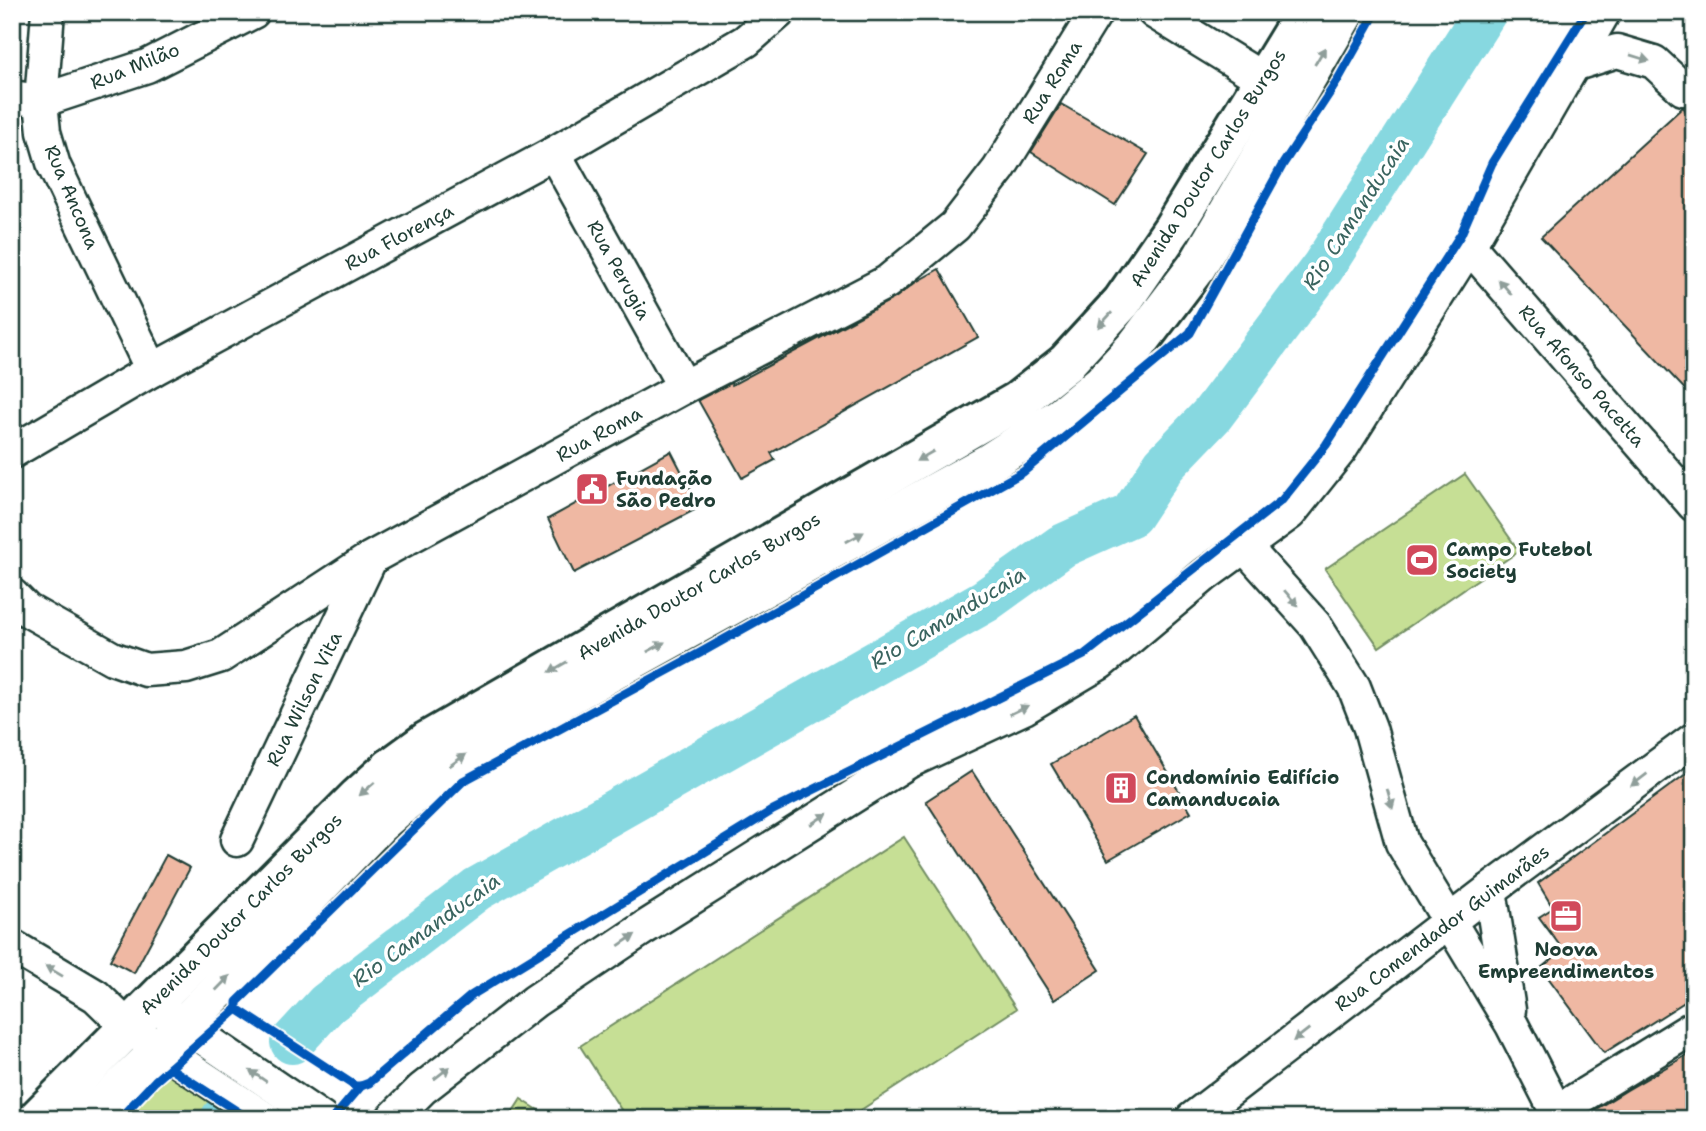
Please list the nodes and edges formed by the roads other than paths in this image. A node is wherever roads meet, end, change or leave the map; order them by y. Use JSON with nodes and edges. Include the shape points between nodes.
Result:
{"nodes":[{"id":1,"x":48,"y":12,"type":"edge"},
{"id":2,"x":253,"y":12,"type":"edge"},
{"id":3,"x":779,"y":12,"type":"edge"},
{"id":4,"x":1096,"y":12,"type":"edge"},
{"id":5,"x":1154,"y":12,"type":"edge"},
{"id":6,"x":1305,"y":12,"type":"edge"},
{"id":7,"x":1345,"y":12,"type":"edge"},
{"id":8,"x":1604,"y":12,"type":"edge"},
{"id":9,"x":1576,"y":64,"type":"junction"},
{"id":10,"x":1694,"y":84,"type":"edge"},
{"id":11,"x":1280,"y":89,"type":"junction"},
{"id":12,"x":26,"y":99,"type":"edge"},
{"id":13,"x":554,"y":153,"type":"junction"},
{"id":14,"x":1469,"y":246,"type":"junction"},
{"id":15,"x":152,"y":370,"type":"junction"},
{"id":16,"x":684,"y":387,"type":"junction"},
{"id":17,"x":12,"y":452,"type":"edge"},
{"id":18,"x":1694,"y":505,"type":"edge"},
{"id":19,"x":1245,"y":547,"type":"junction"},
{"id":20,"x":371,"y":558,"type":"junction"},
{"id":21,"x":12,"y":595,"type":"edge"},
{"id":22,"x":1694,"y":739,"type":"edge"},
{"id":23,"x":237,"y":840,"type":"dead end"},
{"id":24,"x":1490,"y":890,"type":"junction"},
{"id":25,"x":1448,"y":922,"type":"junction"},
{"id":26,"x":12,"y":946,"type":"edge"},
{"id":27,"x":139,"y":1016,"type":"junction"},
{"id":28,"x":1512,"y":1025,"type":"junction"},
{"id":29,"x":1694,"y":1027,"type":"edge"},
{"id":30,"x":184,"y":1044,"type":"junction"},
{"id":31,"x":316,"y":1115,"type":"edge"},
{"id":32,"x":1558,"y":1115,"type":"edge"},
{"id":33,"x":37,"y":1119,"type":"edge"},
{"id":34,"x":89,"y":1119,"type":"edge"},
{"id":35,"x":266,"y":1119,"type":"edge"},
{"id":36,"x":392,"y":1119,"type":"edge"},
{"id":37,"x":1192,"y":1119,"type":"edge"}],
"edges":[{"from":1,"to":12,"type":"street","name":"Rua Ancona"},
{"from":2,"to":12,"type":"street","name":"Rua Milão","via":[[147,66]]},
{"from":3,"to":13,"type":"street","name":"Rua Florença","via":[[746,41]]},
{"from":4,"to":16,"type":"street","name":"Rua Roma","via":[[999,169],[955,226],[887,282]]},
{"from":5,"to":11,"type":"street"},
{"from":6,"to":11,"type":"main road","name":"Avenida Doutor Carlos Burgos"},
{"from":11,"to":7,"type":"main road","name":"Avenida Doutor Carlos Burgos","one_way":true},
{"from":8,"to":9,"type":"street"},
{"from":9,"to":10,"type":"street","one_way":true,"via":[[1617,51],[1654,62],[1683,89]]},
{"from":9,"to":14,"type":"street"},
{"from":11,"to":27,"type":"main road","name":"Avenida Doutor Carlos Burgos","one_way":true,"via":[[1129,291],[1066,363],[1018,401],[427,741],[358,797]]},
{"from":30,"to":11,"type":"main road","name":"Avenida Doutor Carlos Burgos","one_way":true,"via":[[379,824],[439,773],[479,745],[990,463],[1101,384],[1197,266]]},
{"from":12,"to":15,"type":"street","name":"Rua Ancona"},
{"from":13,"to":15,"type":"street","name":"Rua Florença"},
{"from":13,"to":16,"type":"street","name":"Rua Perugia"},
{"from":18,"to":14,"type":"street","name":"Rua Afonso Pacetta","one_way":true},
{"from":14,"to":19,"type":"street","via":[[1341,449],[1290,513]]},
{"from":15,"to":17,"type":"street","name":"Rua Florença"},
{"from":16,"to":20,"type":"street","name":"Rua Roma"},
{"from":19,"to":25,"type":"street","one_way":true,"via":[[1315,625],[1354,687],[1370,727],[1402,843]]},
{"from":36,"to":19,"type":"street","one_way":true,"via":[[422,1089],[545,993],[908,762],[1024,708],[1100,663]]},
{"from":20,"to":21,"type":"street","name":"Rua Roma","via":[[221,656],[186,667],[146,670],[112,658],[27,610]]},
{"from":20,"to":23,"type":"street","name":"Rua Wilson Vita"},
{"from":22,"to":24,"type":"street","name":"Rua Comendador Guimarães","one_way":true},
{"from":24,"to":25,"type":"street","name":"Rua Comendador Guimarães"},
{"from":24,"to":28,"type":"street"},
{"from":25,"to":28,"type":"street"},
{"from":25,"to":37,"type":"street","name":"Rua Comendador Guimarães","one_way":true},
{"from":27,"to":26,"type":"street","one_way":true},
{"from":27,"to":30,"type":"street"},
{"from":27,"to":33,"type":"main road","name":"Avenida Doutor Carlos Burgos"},
{"from":28,"to":32,"type":"street"},
{"from":29,"to":32,"type":"street"},
{"from":31,"to":30,"type":"street","one_way":true},
{"from":30,"to":34,"type":"main road","name":"Avenida Doutor Carlos Burgos"},
{"from":30,"to":35,"type":"street"}]}
